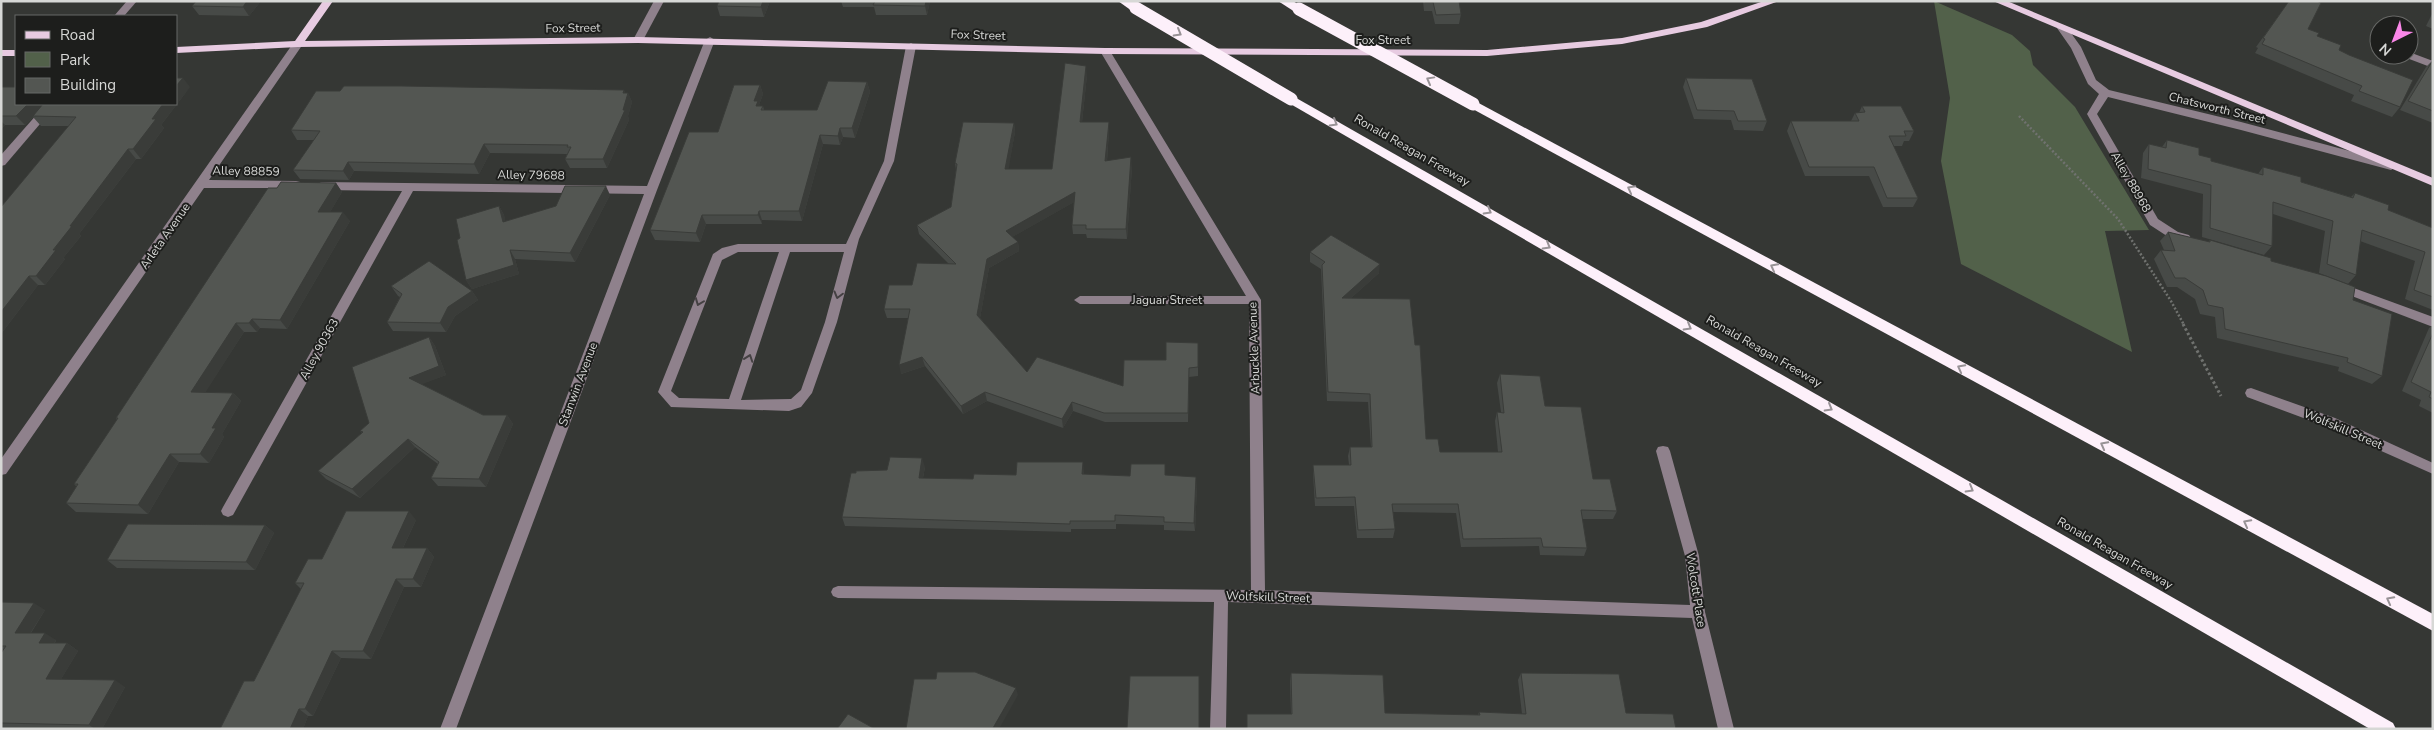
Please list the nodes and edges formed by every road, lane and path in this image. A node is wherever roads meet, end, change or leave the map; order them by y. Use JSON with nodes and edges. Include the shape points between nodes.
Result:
{"nodes":[{"id":1,"x":132,"y":1,"type":"edge"},
{"id":2,"x":328,"y":1,"type":"edge"},
{"id":3,"x":659,"y":1,"type":"edge"},
{"id":4,"x":1124,"y":1,"type":"edge"},
{"id":5,"x":1284,"y":1,"type":"edge"},
{"id":6,"x":1774,"y":1,"type":"edge"},
{"id":7,"x":1998,"y":1,"type":"edge"},
{"id":8,"x":120,"y":15,"type":"edge"},
{"id":9,"x":2062,"y":28,"type":"junction"},
{"id":10,"x":638,"y":40,"type":"junction"},
{"id":11,"x":710,"y":40,"type":"junction"},
{"id":12,"x":298,"y":44,"type":"junction"},
{"id":13,"x":911,"y":46,"type":"junction"},
{"id":14,"x":178,"y":50,"type":"edge"},
{"id":15,"x":1105,"y":51,"type":"junction"},
{"id":16,"x":1,"y":53,"type":"edge"},
{"id":17,"x":15,"y":53,"type":"edge"},
{"id":18,"x":2419,"y":59,"type":"edge"},
{"id":19,"x":2433,"y":64,"type":"edge"},
{"id":20,"x":2105,"y":93,"type":"junction"},
{"id":21,"x":51,"y":105,"type":"edge"},
{"id":22,"x":2019,"y":116,"type":"dead end"},
{"id":23,"x":1,"y":162,"type":"edge"},
{"id":24,"x":2399,"y":168,"type":"junction"},
{"id":25,"x":2433,"y":182,"type":"edge"},
{"id":26,"x":201,"y":184,"type":"junction"},
{"id":27,"x":410,"y":187,"type":"junction"},
{"id":28,"x":651,"y":190,"type":"junction"},
{"id":29,"x":2200,"y":242,"type":"edge"},
{"id":30,"x":786,"y":248,"type":"junction"},
{"id":31,"x":851,"y":248,"type":"junction"},
{"id":32,"x":2326,"y":282,"type":"edge"},
{"id":33,"x":1080,"y":300,"type":"dead end"},
{"id":34,"x":1255,"y":300,"type":"junction"},
{"id":35,"x":2433,"y":322,"type":"edge"},
{"id":36,"x":2251,"y":393,"type":"dead end"},
{"id":37,"x":2221,"y":396,"type":"dead end"},
{"id":38,"x":733,"y":404,"type":"junction"},
{"id":39,"x":1663,"y":451,"type":"dead end"},
{"id":40,"x":2433,"y":469,"type":"edge"},
{"id":41,"x":1,"y":470,"type":"edge"},
{"id":42,"x":228,"y":511,"type":"dead end"},
{"id":43,"x":838,"y":592,"type":"dead end"},
{"id":44,"x":1221,"y":595,"type":"junction"},
{"id":45,"x":1258,"y":596,"type":"junction"},
{"id":46,"x":1698,"y":612,"type":"junction"},
{"id":47,"x":2433,"y":623,"type":"edge"},
{"id":48,"x":448,"y":729,"type":"edge"},
{"id":49,"x":1218,"y":729,"type":"edge"},
{"id":50,"x":1726,"y":729,"type":"edge"},
{"id":51,"x":2388,"y":729,"type":"edge"}],
"edges":[{"from":1,"to":8,"type":"street"},
{"from":2,"to":12,"type":"main road","name":"Arleta Avenue"},
{"from":3,"to":10,"type":"street"},
{"from":4,"to":51,"type":"highway","name":"Ronald Reagan Freeway","one_way":true,"bridge":true},
{"from":47,"to":5,"type":"highway","one_way":true,"bridge":true},
{"from":6,"to":15,"type":"main road","name":"Fox Street","via":[[1703,24],[1622,41],[1487,53]]},
{"from":7,"to":9,"type":"main road","name":"Chatsworth Street"},
{"from":9,"to":20,"type":"street","via":[[2076,47],[2092,82]]},
{"from":9,"to":24,"type":"main road","name":"Chatsworth Street"},
{"from":10,"to":11,"type":"main road","name":"Fox Street"},
{"from":10,"to":12,"type":"main road","name":"Fox Street"},
{"from":11,"to":13,"type":"main road","name":"Fox Street"},
{"from":11,"to":28,"type":"street","name":"Stanwin Avenue"},
{"from":12,"to":14,"type":"main road","name":"Fox Street"},
{"from":12,"to":26,"type":"street","name":"Arleta Avenue"},
{"from":13,"to":15,"type":"main road","name":"Fox Street"},
{"from":13,"to":31,"type":"street","via":[[889,161]]},
{"from":15,"to":34,"type":"street","name":"Arbuckle Avenue"},
{"from":16,"to":17,"type":"main road"},
{"from":18,"to":19,"type":"street"},
{"from":20,"to":24,"type":"street","name":"Chatsworth Street"},
{"from":20,"to":29,"type":"street","name":"Alley 88968","via":[[2092,114],[2154,222],[2174,235]]},
{"from":21,"to":23,"type":"street"},
{"from":22,"to":37,"type":"path","via":[[2118,219],[2171,300]]},
{"from":24,"to":25,"type":"main road","name":"Chatsworth Street"},
{"from":26,"to":27,"type":"street","name":"Alley 88859"},
{"from":26,"to":41,"type":"street","name":"Arleta Avenue"},
{"from":27,"to":28,"type":"street","name":"Alley 79688"},
{"from":27,"to":42,"type":"street","name":"Alley 90363"},
{"from":28,"to":48,"type":"street","name":"Stanwin Avenue"},
{"from":30,"to":31,"type":"street"},
{"from":38,"to":30,"type":"street","one_way":true},
{"from":30,"to":38,"type":"street","one_way":true,"via":[[738,248],[717,257],[664,392],[676,403]]},
{"from":31,"to":38,"type":"street","one_way":true,"via":[[831,322],[806,393],[789,406]]},
{"from":32,"to":35,"type":"street"},
{"from":33,"to":34,"type":"street","name":"Jaguar Street"},
{"from":34,"to":45,"type":"street","name":"Arbuckle Avenue"},
{"from":36,"to":40,"type":"street","name":"Wolfskill Street","via":[[2330,422]]},
{"from":39,"to":46,"type":"street","name":"Wolcott Place","via":[[1692,556]]},
{"from":43,"to":44,"type":"street","name":"Wolfskill Street"},
{"from":44,"to":45,"type":"street","name":"Wolfskill Street"},
{"from":44,"to":49,"type":"street"},
{"from":45,"to":46,"type":"street","name":"Wolfskill Street"},
{"from":46,"to":50,"type":"street","name":"Wolcott Place"}]}
